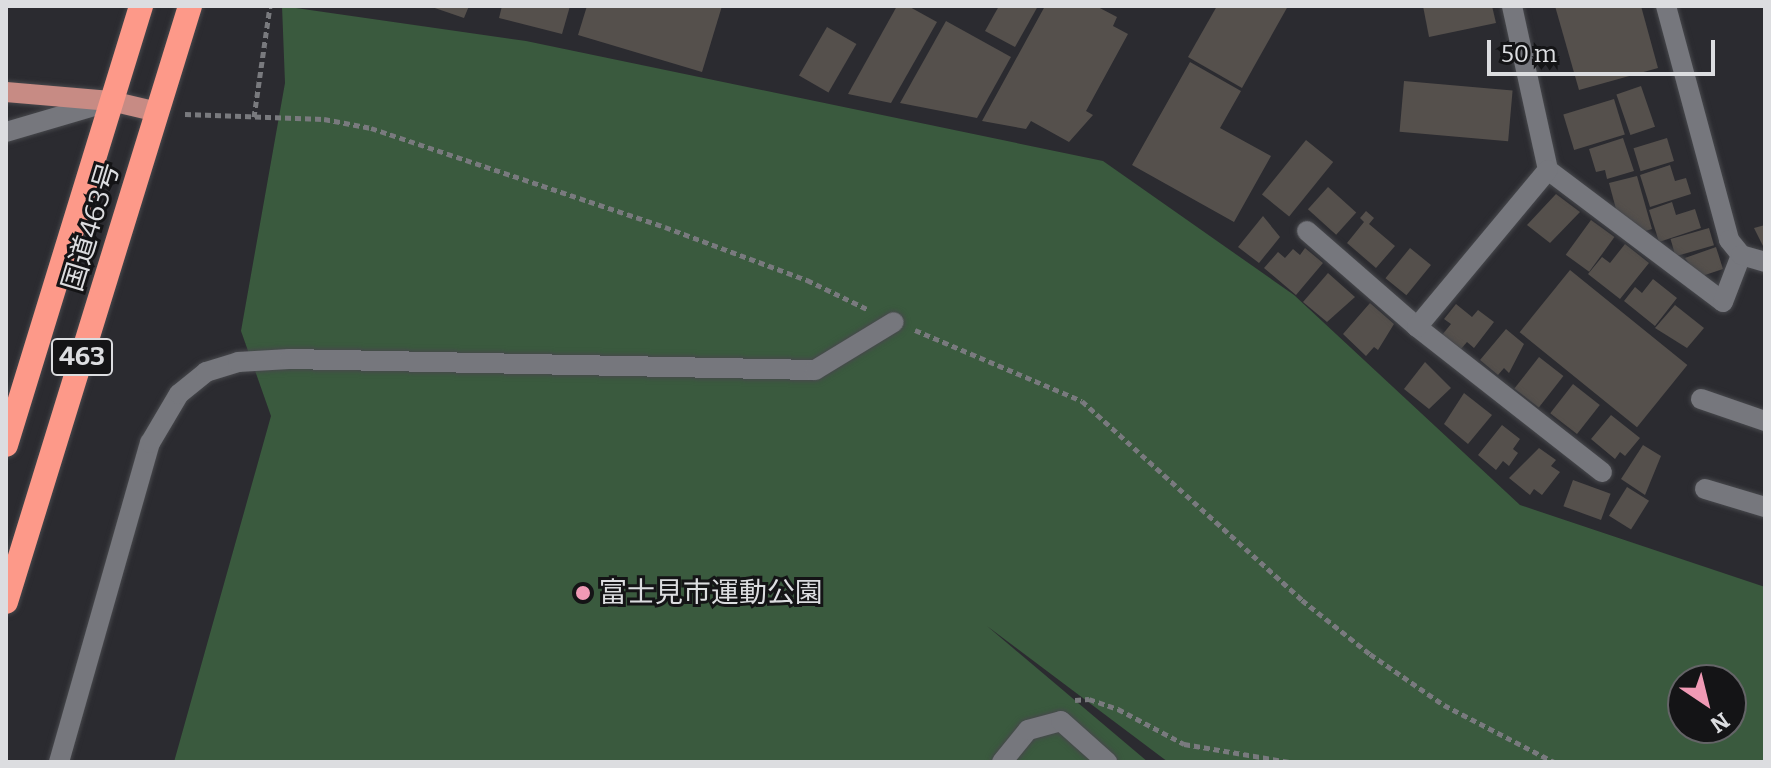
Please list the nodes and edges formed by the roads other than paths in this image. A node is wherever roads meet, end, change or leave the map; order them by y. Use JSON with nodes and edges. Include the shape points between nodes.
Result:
{"nodes":[{"id":1,"x":141,"y":6,"type":"edge"},
{"id":2,"x":190,"y":6,"type":"edge"},
{"id":3,"x":1512,"y":6,"type":"edge"},
{"id":4,"x":1666,"y":6,"type":"edge"},
{"id":5,"x":6,"y":92,"type":"edge"},
{"id":6,"x":111,"y":101,"type":"junction"},
{"id":7,"x":158,"y":112,"type":"junction"},
{"id":8,"x":6,"y":132,"type":"edge"},
{"id":9,"x":1548,"y":170,"type":"junction"},
{"id":10,"x":1307,"y":231,"type":"dead end"},
{"id":11,"x":1741,"y":255,"type":"junction"},
{"id":12,"x":1765,"y":262,"type":"edge"},
{"id":13,"x":894,"y":322,"type":"road end"},
{"id":14,"x":1417,"y":327,"type":"junction"},
{"id":15,"x":1701,"y":399,"type":"dead end"},
{"id":16,"x":1765,"y":421,"type":"edge"},
{"id":17,"x":6,"y":445,"type":"edge"},
{"id":18,"x":1602,"y":472,"type":"dead end"},
{"id":19,"x":1705,"y":489,"type":"dead end"},
{"id":20,"x":1765,"y":507,"type":"edge"},
{"id":21,"x":6,"y":602,"type":"edge"},
{"id":22,"x":59,"y":762,"type":"edge"},
{"id":23,"x":1002,"y":762,"type":"edge"},
{"id":24,"x":1107,"y":762,"type":"edge"}],
"edges":[{"from":1,"to":6,"type":"highway","name":"国道463号","number":"463"},
{"from":2,"to":7,"type":"highway","name":"国道463号","number":"463"},
{"from":3,"to":9,"type":"street"},
{"from":4,"to":11,"type":"street","via":[[1729,240]]},
{"from":5,"to":6,"type":"main road"},
{"from":6,"to":7,"type":"main road"},
{"from":6,"to":8,"type":"street"},
{"from":6,"to":17,"type":"highway","name":"国道463号","number":"463"},
{"from":7,"to":21,"type":"highway","name":"国道463号","number":"463"},
{"from":9,"to":11,"type":"street","via":[[1723,302]]},
{"from":9,"to":14,"type":"street"},
{"from":10,"to":14,"type":"street"},
{"from":11,"to":12,"type":"street"},
{"from":13,"to":22,"type":"street","via":[[815,370],[289,359],[238,362],[206,372],[179,394],[150,443]]},
{"from":14,"to":18,"type":"street"},
{"from":15,"to":16,"type":"street"},
{"from":19,"to":20,"type":"street"},
{"from":23,"to":24,"type":"street","via":[[1028,730],[1061,721]]}]}
